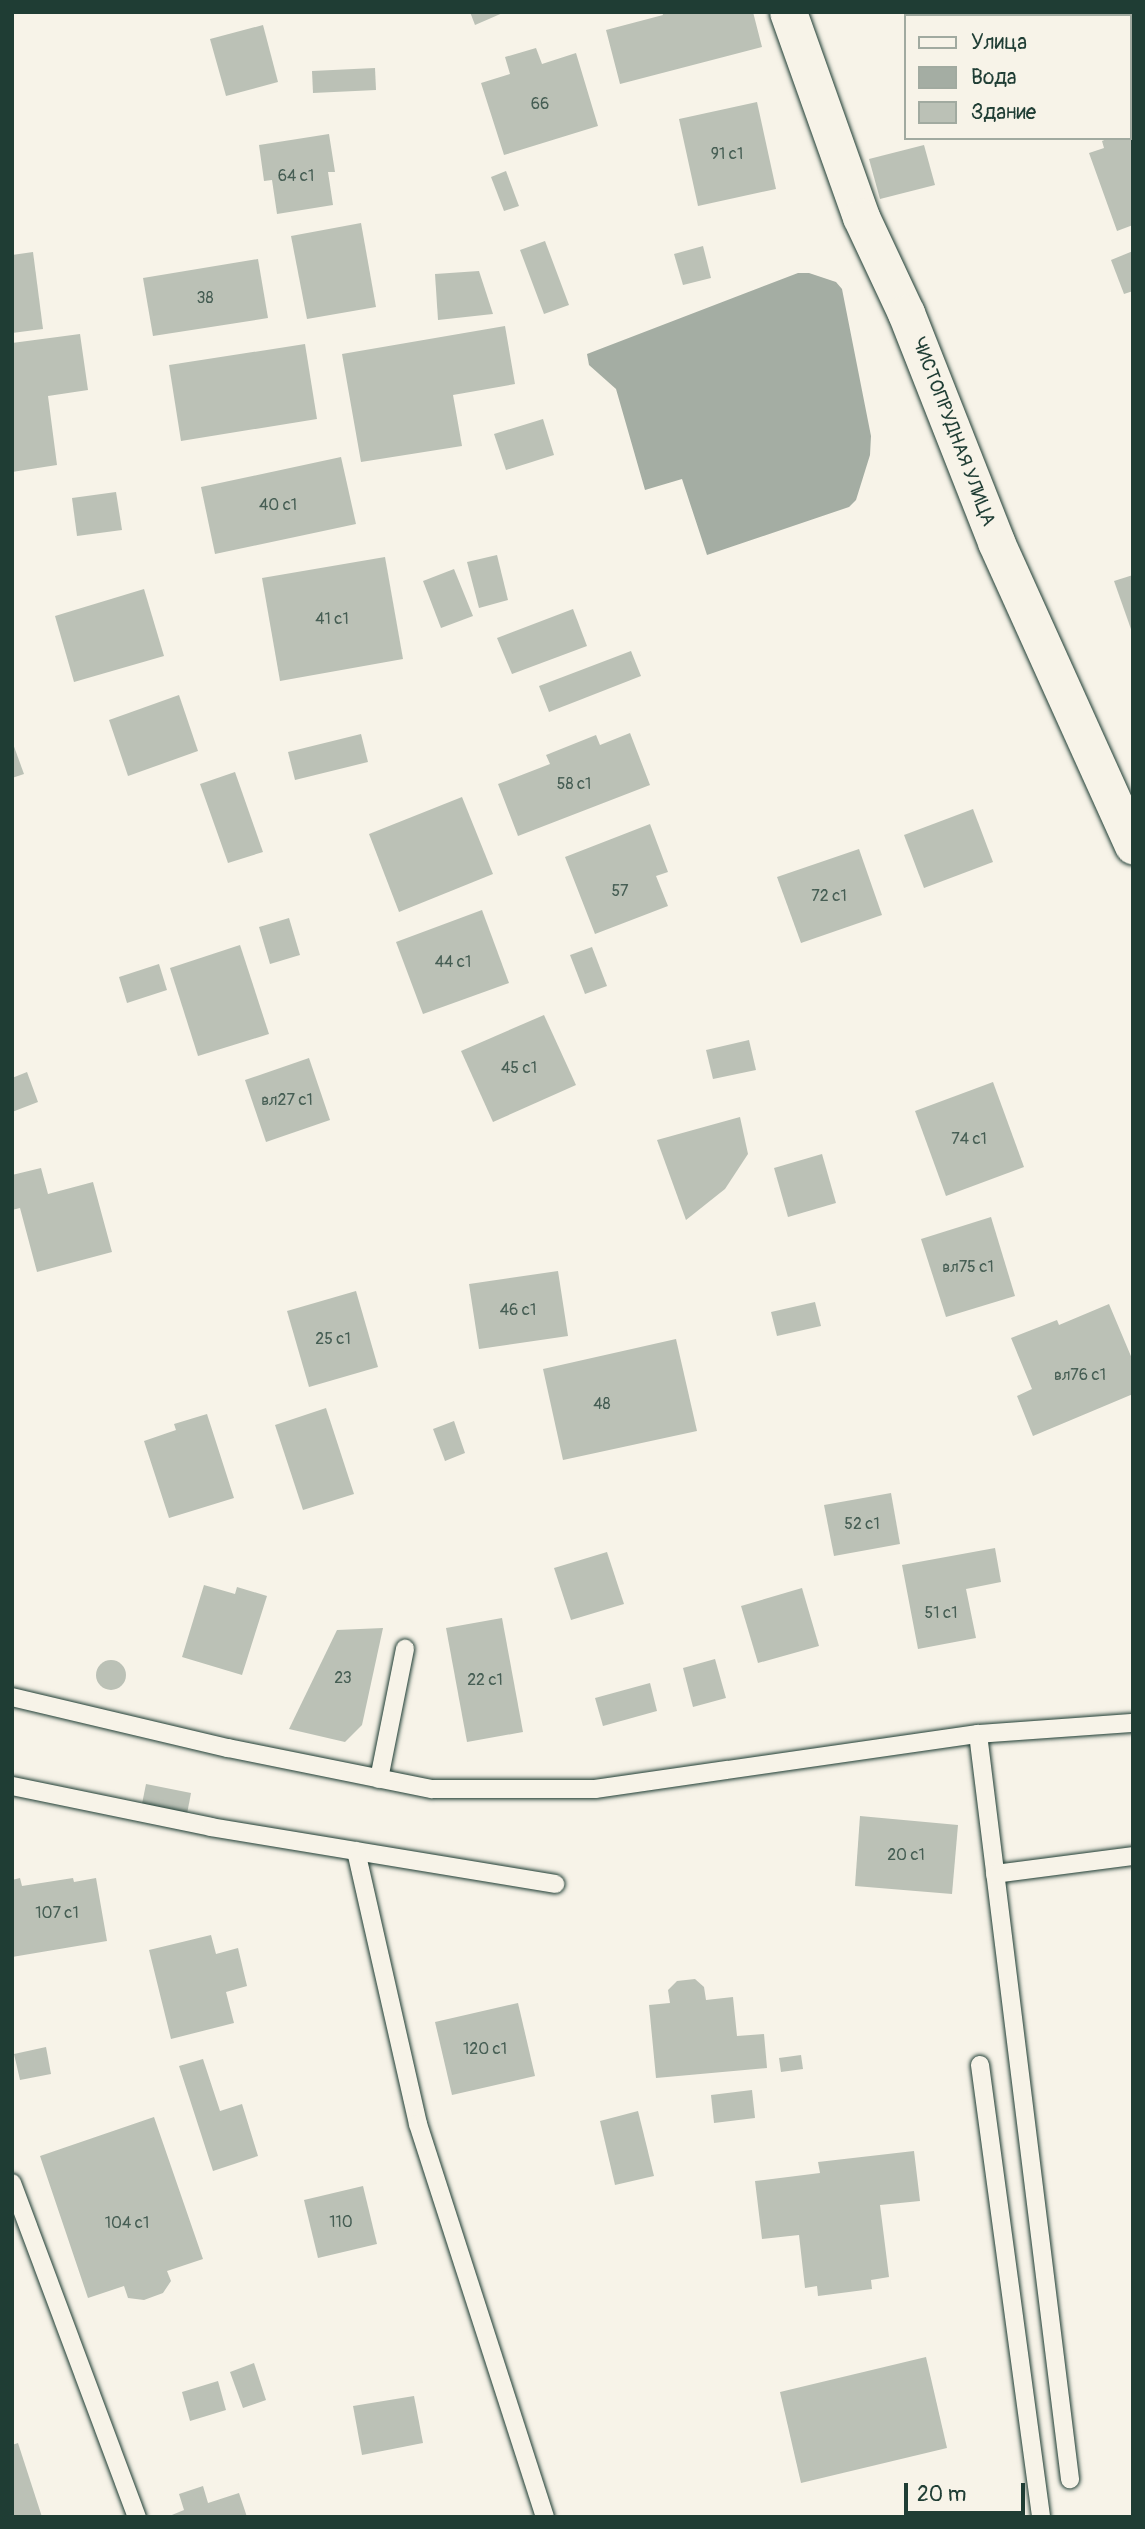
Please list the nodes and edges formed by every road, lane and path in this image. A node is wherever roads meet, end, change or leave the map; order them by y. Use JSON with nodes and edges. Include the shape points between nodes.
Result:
{"nodes":[{"id":1,"x":788,"y":12,"type":"edge"},
{"id":2,"x":1133,"y":846,"type":"edge"},
{"id":3,"x":405,"y":1648,"type":"dead end"},
{"id":4,"x":12,"y":1697,"type":"edge"},
{"id":5,"x":1133,"y":1723,"type":"edge"},
{"id":6,"x":978,"y":1734,"type":"junction"},
{"id":7,"x":379,"y":1779,"type":"junction"},
{"id":8,"x":12,"y":1786,"type":"edge"},
{"id":9,"x":356,"y":1851,"type":"junction"},
{"id":10,"x":1133,"y":1856,"type":"edge"},
{"id":11,"x":995,"y":1874,"type":"junction"},
{"id":12,"x":555,"y":1884,"type":"dead end"},
{"id":13,"x":980,"y":2065,"type":"dead end"},
{"id":14,"x":12,"y":2183,"type":"edge"},
{"id":15,"x":1070,"y":2479,"type":"dead end"},
{"id":16,"x":137,"y":2517,"type":"edge"},
{"id":17,"x":545,"y":2517,"type":"edge"},
{"id":18,"x":1041,"y":2517,"type":"edge"}],
"edges":[{"from":1,"to":2,"type":"street","name":"ЧИСТОПРУДНАЯ УЛИЦА","via":[[861,217],[906,313],[996,542]]},
{"from":3,"to":7,"type":"lane"},
{"from":4,"to":7,"type":"lane"},
{"from":5,"to":6,"type":"lane"},
{"from":6,"to":7,"type":"lane","via":[[595,1789],[432,1789]]},
{"from":6,"to":11,"type":"lane"},
{"from":8,"to":9,"type":"lane"},
{"from":9,"to":12,"type":"lane"},
{"from":9,"to":17,"type":"lane","via":[[418,2124]]},
{"from":10,"to":11,"type":"lane"},
{"from":11,"to":15,"type":"lane"},
{"from":13,"to":18,"type":"lane"},
{"from":14,"to":16,"type":"lane"}]}
